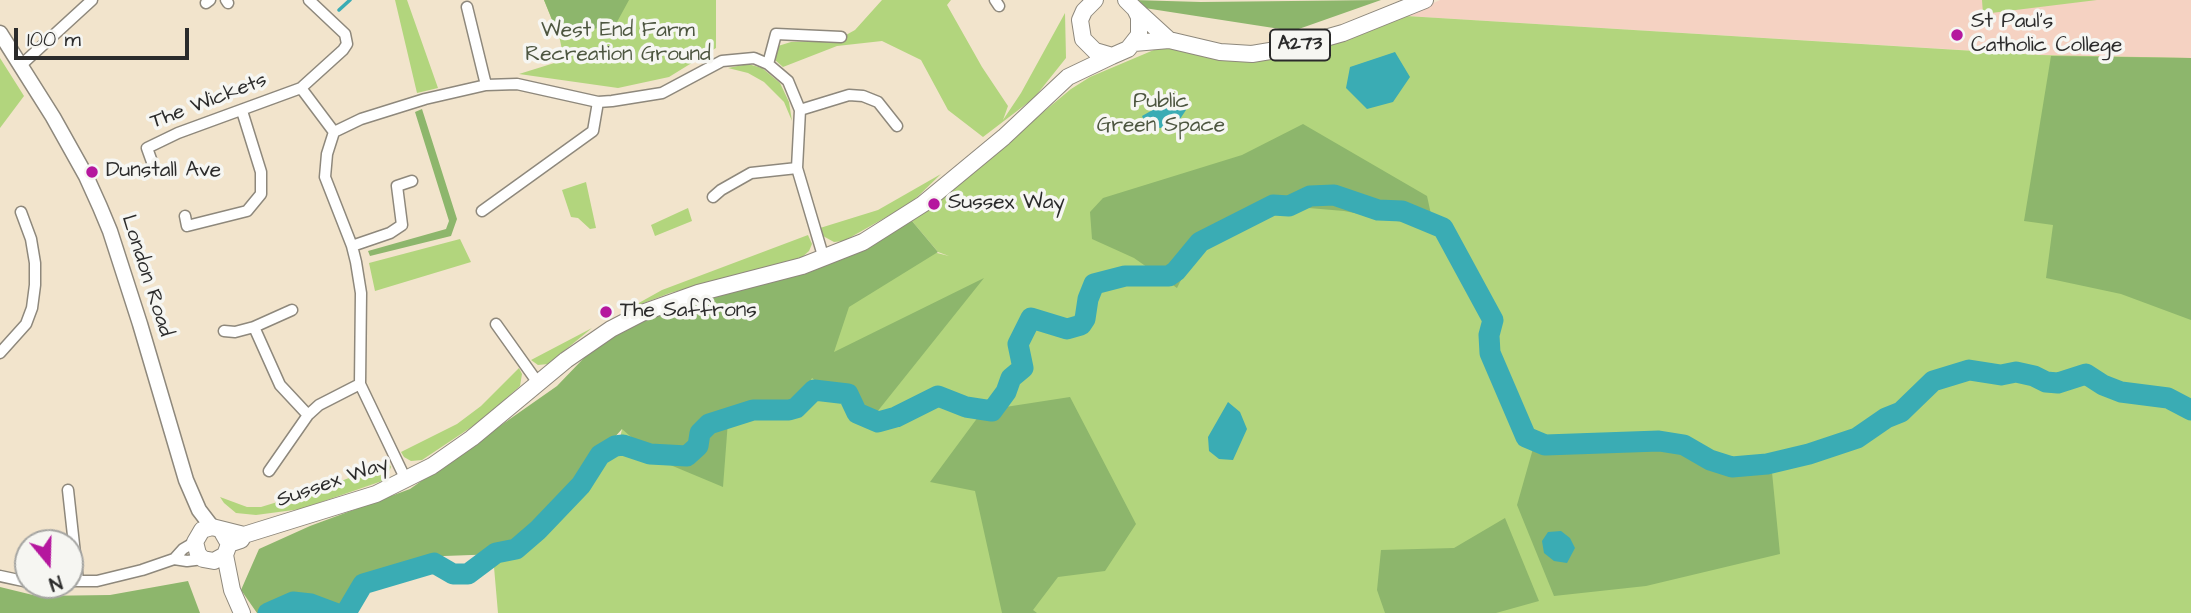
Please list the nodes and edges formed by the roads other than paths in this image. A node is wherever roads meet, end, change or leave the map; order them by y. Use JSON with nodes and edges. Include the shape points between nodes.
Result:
{"nodes":[{"id":1,"x":92,"y":0,"type":"edge"},
{"id":2,"x":309,"y":0,"type":"edge"},
{"id":3,"x":1425,"y":0,"type":"edge"},
{"id":4,"x":1092,"y":1,"type":"edge"},
{"id":5,"x":1130,"y":4,"type":"edge"},
{"id":6,"x":467,"y":7,"type":"dead end"},
{"id":7,"x":0,"y":33,"type":"edge"},
{"id":8,"x":841,"y":37,"type":"dead end"},
{"id":9,"x":1083,"y":39,"type":"junction"},
{"id":10,"x":1169,"y":40,"type":"junction"},
{"id":11,"x":1134,"y":43,"type":"junction"},
{"id":12,"x":1112,"y":56,"type":"junction"},
{"id":13,"x":768,"y":64,"type":"junction"},
{"id":14,"x":20,"y":66,"type":"junction"},
{"id":15,"x":1068,"y":77,"type":"junction"},
{"id":16,"x":486,"y":85,"type":"junction"},
{"id":17,"x":301,"y":88,"type":"junction"},
{"id":18,"x":598,"y":102,"type":"junction"},
{"id":19,"x":800,"y":110,"type":"junction"},
{"id":20,"x":242,"y":111,"type":"junction"},
{"id":21,"x":897,"y":126,"type":"dead end"},
{"id":22,"x":334,"y":132,"type":"junction"},
{"id":23,"x":152,"y":163,"type":"dead end"},
{"id":24,"x":797,"y":168,"type":"junction"},
{"id":25,"x":412,"y":181,"type":"dead end"},
{"id":26,"x":713,"y":197,"type":"dead end"},
{"id":27,"x":482,"y":211,"type":"dead end"},
{"id":28,"x":21,"y":212,"type":"dead end"},
{"id":29,"x":185,"y":216,"type":"dead end"},
{"id":30,"x":352,"y":246,"type":"junction"},
{"id":31,"x":824,"y":259,"type":"junction"},
{"id":32,"x":292,"y":310,"type":"dead end"},
{"id":33,"x":496,"y":324,"type":"dead end"},
{"id":34,"x":254,"y":327,"type":"junction"},
{"id":35,"x":224,"y":331,"type":"dead end"},
{"id":36,"x":0,"y":353,"type":"edge"},
{"id":37,"x":538,"y":383,"type":"junction"},
{"id":38,"x":360,"y":384,"type":"junction"},
{"id":39,"x":308,"y":415,"type":"junction"},
{"id":40,"x":269,"y":471,"type":"dead end"},
{"id":41,"x":406,"y":480,"type":"junction"},
{"id":42,"x":68,"y":490,"type":"dead end"},
{"id":43,"x":71,"y":529,"type":"edge"},
{"id":44,"x":214,"y":539,"type":"junction"},
{"id":45,"x":174,"y":559,"type":"junction"},
{"id":46,"x":205,"y":560,"type":"junction"},
{"id":47,"x":84,"y":581,"type":"edge"},
{"id":48,"x":232,"y":590,"type":"junction"},
{"id":49,"x":242,"y":613,"type":"edge"}],
"edges":[{"from":1,"to":14,"type":"street"},
{"from":2,"to":17,"type":"street","name":"The Wickets","via":[[345,33],[347,44]]},
{"from":3,"to":10,"type":"main road","number":"A273","via":[[1343,33],[1252,54]]},
{"from":4,"to":9,"type":"main road","name":"Sussex Way","via":[[1080,20]]},
{"from":5,"to":10,"type":"main road","number":"A273"},
{"from":5,"to":11,"type":"main road","via":[[1140,26]]},
{"from":6,"to":16,"type":"street"},
{"from":7,"to":14,"type":"main road","name":"London Road"},
{"from":8,"to":13,"type":"street","via":[[776,34]]},
{"from":9,"to":12,"type":"main road","via":[[1095,51]]},
{"from":9,"to":15,"type":"main road","name":"Sussex Way"},
{"from":10,"to":11,"type":"main road","number":"A273"},
{"from":11,"to":12,"type":"main road","name":"Sussex Way"},
{"from":12,"to":15,"type":"main road","name":"Sussex Way"},
{"from":13,"to":18,"type":"street","via":[[754,58],[722,61],[663,93]]},
{"from":13,"to":19,"type":"street","via":[[788,81]]},
{"from":14,"to":44,"type":"main road","name":"London Road","via":[[86,176],[110,231],[186,480]]},
{"from":15,"to":31,"type":"main road","name":"Sussex Way","via":[[923,204],[863,242]]},
{"from":16,"to":18,"type":"street","via":[[517,84]]},
{"from":16,"to":22,"type":"street","via":[[425,99]]},
{"from":17,"to":20,"type":"street","name":"The Wickets"},
{"from":17,"to":22,"type":"street","name":"The Wickets"},
{"from":18,"to":27,"type":"street","via":[[593,131]]},
{"from":19,"to":21,"type":"street","via":[[849,95],[863,96],[878,102]]},
{"from":19,"to":24,"type":"street"},
{"from":20,"to":23,"type":"street","name":"The Wickets","via":[[146,148]]},
{"from":20,"to":29,"type":"street","via":[[261,172],[261,194],[247,211],[187,226]]},
{"from":22,"to":30,"type":"street","via":[[325,177]]},
{"from":24,"to":26,"type":"street","via":[[751,173]]},
{"from":24,"to":31,"type":"street"},
{"from":25,"to":30,"type":"street","via":[[397,186],[402,225]]},
{"from":28,"to":36,"type":"street","via":[[35,263],[32,308],[26,324]]},
{"from":30,"to":38,"type":"street","via":[[361,293]]},
{"from":31,"to":37,"type":"main road","name":"Sussex Way","via":[[642,313],[598,337]]},
{"from":32,"to":34,"type":"street"},
{"from":33,"to":37,"type":"street"},
{"from":34,"to":35,"type":"street"},
{"from":34,"to":39,"type":"street","via":[[280,385]]},
{"from":37,"to":41,"type":"main road","name":"Sussex Way","via":[[472,438]]},
{"from":38,"to":39,"type":"street"},
{"from":38,"to":41,"type":"street"},
{"from":39,"to":40,"type":"street"},
{"from":41,"to":44,"type":"main road","name":"Sussex Way","via":[[352,503],[244,535]]},
{"from":42,"to":43,"type":"street"},
{"from":44,"to":45,"type":"street","via":[[183,549]]},
{"from":44,"to":46,"type":"main road","name":"London Road","via":[[198,554]]},
{"from":44,"to":46,"type":"main road","via":[[220,559]]},
{"from":44,"to":48,"type":"main road","name":"London Road"},
{"from":45,"to":46,"type":"street"},
{"from":45,"to":47,"type":"street"},
{"from":46,"to":48,"type":"main road","name":"London Road"},
{"from":48,"to":49,"type":"main road","name":"London Road"}]}
